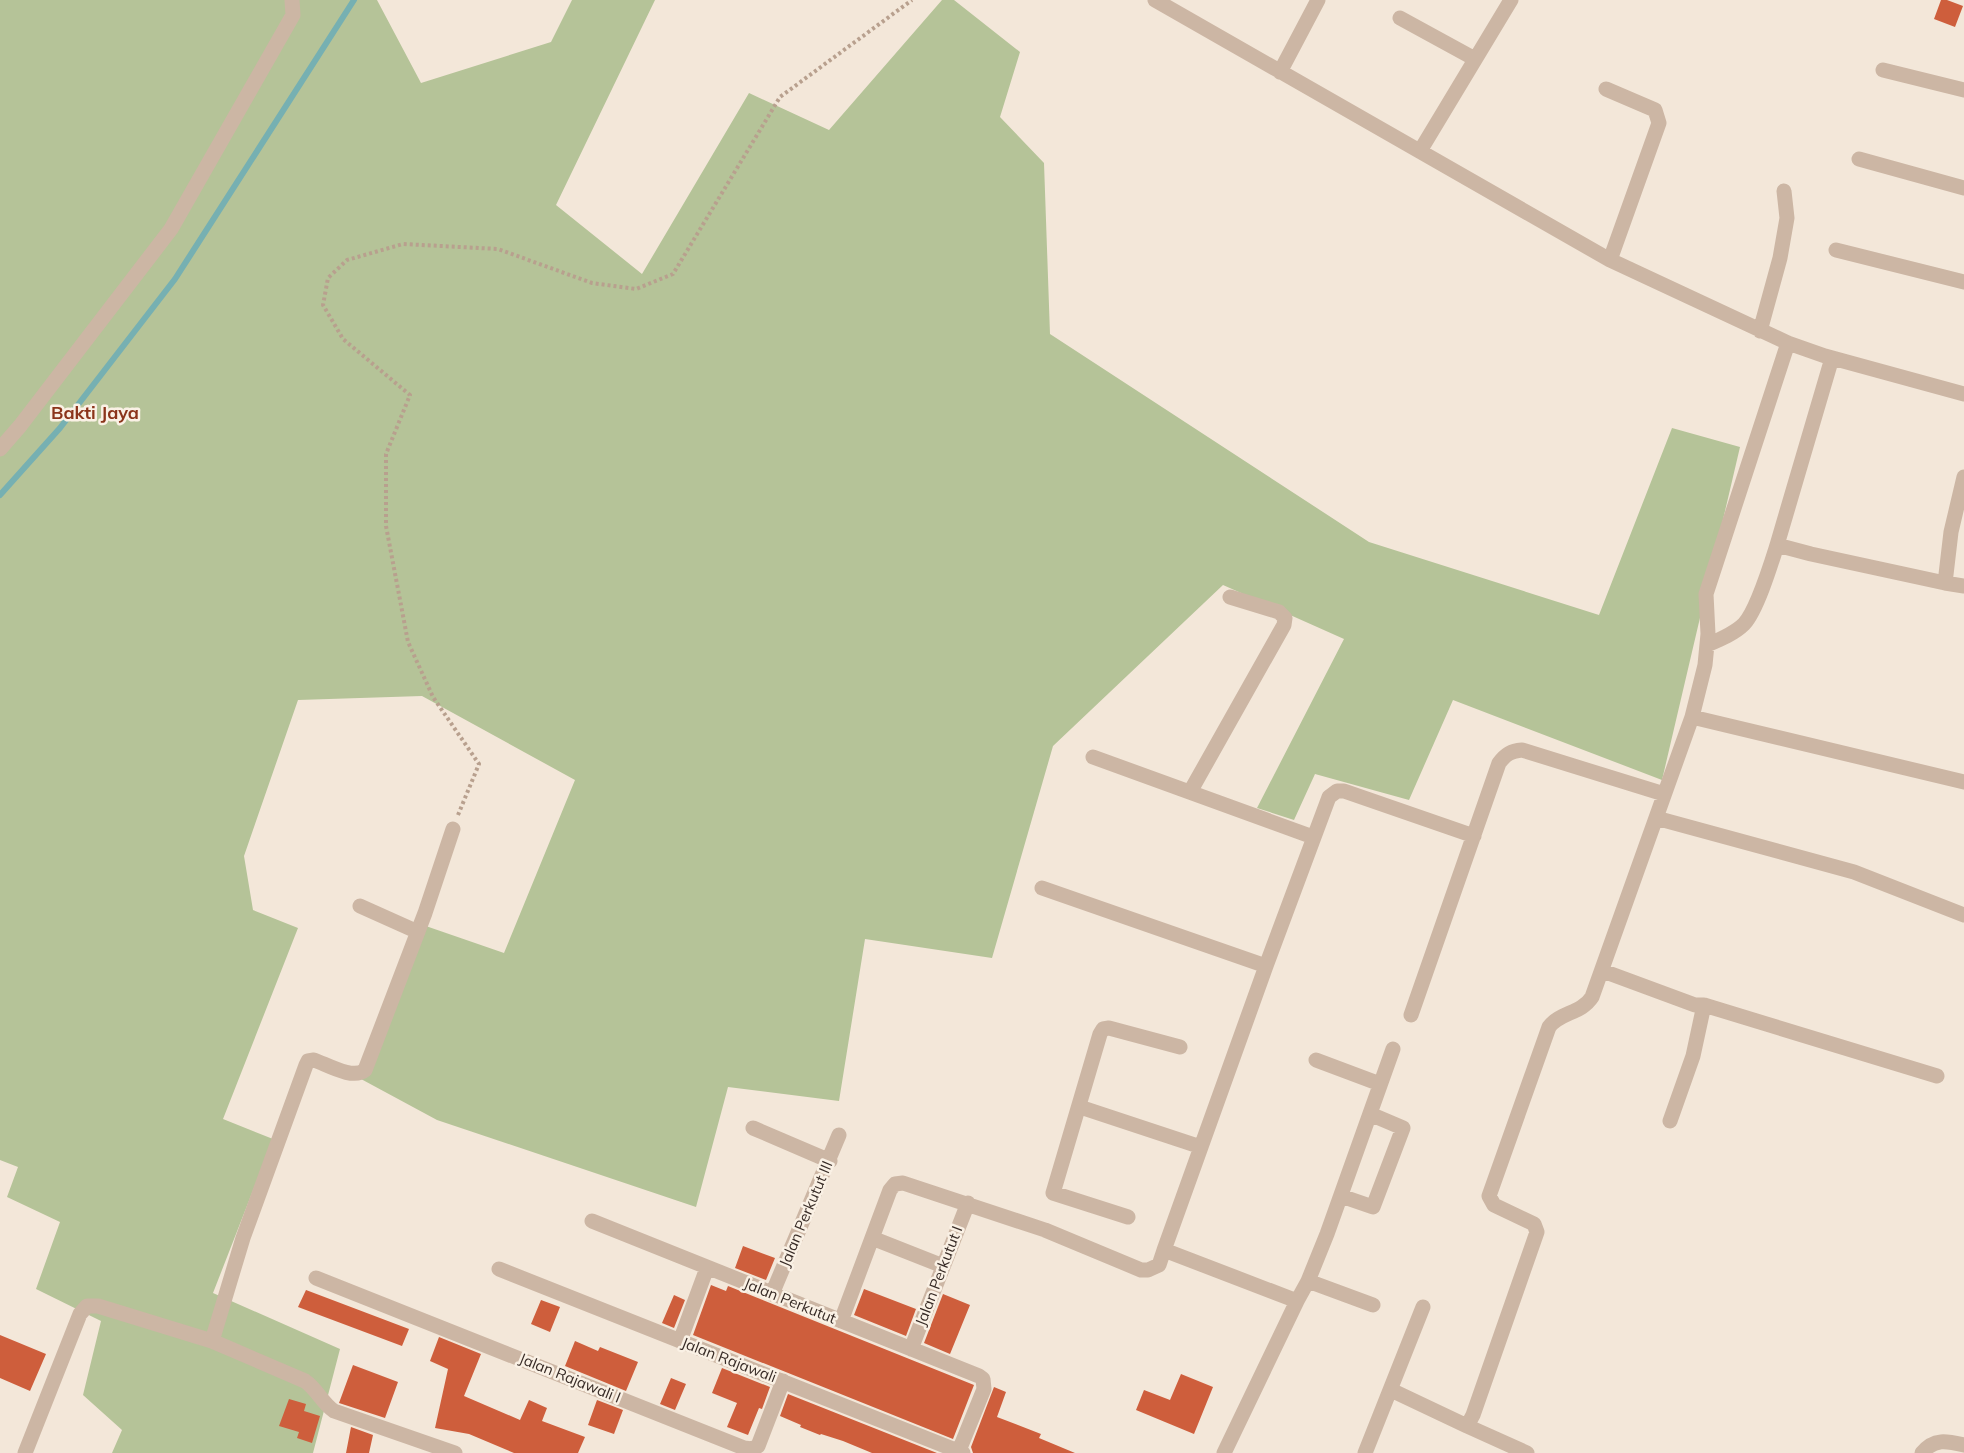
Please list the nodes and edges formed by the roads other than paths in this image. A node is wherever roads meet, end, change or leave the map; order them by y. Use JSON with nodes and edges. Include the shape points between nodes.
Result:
{"nodes":[{"id":1,"x":300,"y":0,"type":"edge"},
{"id":2,"x":1155,"y":0,"type":"edge"},
{"id":3,"x":1318,"y":0,"type":"edge"},
{"id":4,"x":1511,"y":0,"type":"edge"},
{"id":5,"x":292,"y":8,"type":"edge"},
{"id":6,"x":1400,"y":18,"type":"dead end"},
{"id":7,"x":1476,"y":59,"type":"junction"},
{"id":8,"x":1883,"y":70,"type":"dead end"},
{"id":9,"x":1280,"y":72,"type":"junction"},
{"id":10,"x":1606,"y":89,"type":"dead end"},
{"id":11,"x":1964,"y":90,"type":"edge"},
{"id":12,"x":1420,"y":151,"type":"junction"},
{"id":13,"x":1859,"y":159,"type":"dead end"},
{"id":14,"x":1964,"y":188,"type":"edge"},
{"id":15,"x":1784,"y":191,"type":"dead end"},
{"id":16,"x":1836,"y":249,"type":"dead end"},
{"id":17,"x":1610,"y":260,"type":"junction"},
{"id":18,"x":1964,"y":282,"type":"edge"},
{"id":19,"x":1760,"y":331,"type":"junction"},
{"id":20,"x":1788,"y":343,"type":"junction"},
{"id":21,"x":1832,"y":358,"type":"junction"},
{"id":22,"x":1964,"y":394,"type":"edge"},
{"id":23,"x":0,"y":449,"type":"edge"},
{"id":24,"x":1964,"y":477,"type":"edge"},
{"id":25,"x":1778,"y":545,"type":"junction"},
{"id":26,"x":1945,"y":584,"type":"junction"},
{"id":27,"x":1964,"y":585,"type":"edge"},
{"id":28,"x":1230,"y":597,"type":"dead end"},
{"id":29,"x":1707,"y":645,"type":"junction"},
{"id":30,"x":1692,"y":717,"type":"junction"},
{"id":31,"x":1093,"y":758,"type":"dead end"},
{"id":32,"x":1964,"y":782,"type":"edge"},
{"id":33,"x":1190,"y":792,"type":"junction"},
{"id":34,"x":1664,"y":794,"type":"junction"},
{"id":35,"x":1656,"y":818,"type":"junction"},
{"id":36,"x":453,"y":830,"type":"road end"},
{"id":37,"x":1474,"y":836,"type":"junction"},
{"id":38,"x":1313,"y":837,"type":"junction"},
{"id":39,"x":1042,"y":888,"type":"dead end"},
{"id":40,"x":360,"y":906,"type":"dead end"},
{"id":41,"x":1964,"y":915,"type":"edge"},
{"id":42,"x":418,"y":932,"type":"junction"},
{"id":43,"x":1266,"y":966,"type":"junction"},
{"id":44,"x":1603,"y":971,"type":"junction"},
{"id":45,"x":1704,"y":1005,"type":"junction"},
{"id":46,"x":1411,"y":1015,"type":"dead end"},
{"id":47,"x":1180,"y":1047,"type":"dead end"},
{"id":48,"x":1393,"y":1049,"type":"dead end"},
{"id":49,"x":1316,"y":1060,"type":"dead end"},
{"id":50,"x":1937,"y":1076,"type":"dead end"},
{"id":51,"x":1380,"y":1084,"type":"junction"},
{"id":52,"x":1080,"y":1107,"type":"junction"},
{"id":53,"x":1370,"y":1114,"type":"junction"},
{"id":54,"x":1670,"y":1121,"type":"dead end"},
{"id":55,"x":753,"y":1128,"type":"dead end"},
{"id":56,"x":839,"y":1135,"type":"dead end"},
{"id":57,"x":1201,"y":1147,"type":"junction"},
{"id":58,"x":830,"y":1161,"type":"junction"},
{"id":59,"x":1341,"y":1196,"type":"junction"},
{"id":60,"x":968,"y":1203,"type":"junction"},
{"id":61,"x":1128,"y":1217,"type":"dead end"},
{"id":62,"x":592,"y":1221,"type":"dead end"},
{"id":63,"x":872,"y":1238,"type":"junction"},
{"id":64,"x":1164,"y":1250,"type":"junction"},
{"id":65,"x":943,"y":1266,"type":"junction"},
{"id":66,"x":707,"y":1268,"type":"junction"},
{"id":67,"x":499,"y":1269,"type":"dead end"},
{"id":68,"x":316,"y":1278,"type":"dead end"},
{"id":69,"x":1308,"y":1281,"type":"junction"},
{"id":70,"x":772,"y":1294,"type":"junction"},
{"id":71,"x":1297,"y":1301,"type":"junction"},
{"id":72,"x":1372,"y":1305,"type":"dead end"},
{"id":73,"x":1423,"y":1307,"type":"dead end"},
{"id":74,"x":841,"y":1321,"type":"junction"},
{"id":75,"x":212,"y":1341,"type":"junction"},
{"id":76,"x":680,"y":1341,"type":"junction"},
{"id":77,"x":911,"y":1349,"type":"junction"},
{"id":78,"x":783,"y":1382,"type":"junction"},
{"id":79,"x":1391,"y":1390,"type":"junction"},
{"id":80,"x":1467,"y":1426,"type":"junction"},
{"id":81,"x":1964,"y":1445,"type":"edge"},
{"id":82,"x":960,"y":1452,"type":"edge"},
{"id":83,"x":25,"y":1453,"type":"edge"},
{"id":84,"x":455,"y":1453,"type":"edge"},
{"id":85,"x":1224,"y":1453,"type":"edge"},
{"id":86,"x":1365,"y":1453,"type":"edge"},
{"id":87,"x":1527,"y":1453,"type":"edge"},
{"id":88,"x":1922,"y":1453,"type":"edge"}],
"edges":[{"from":1,"to":5,"type":"street"},
{"from":2,"to":9,"type":"street"},
{"from":3,"to":9,"type":"street"},
{"from":4,"to":7,"type":"street"},
{"from":5,"to":23,"type":"street","via":[[171,229]]},
{"from":6,"to":7,"type":"street"},
{"from":7,"to":12,"type":"street"},
{"from":8,"to":11,"type":"street"},
{"from":9,"to":12,"type":"street"},
{"from":10,"to":17,"type":"street","via":[[1655,110],[1659,123]]},
{"from":12,"to":17,"type":"street"},
{"from":13,"to":14,"type":"street"},
{"from":15,"to":19,"type":"street","via":[[1787,218]]},
{"from":16,"to":18,"type":"street"},
{"from":17,"to":19,"type":"street"},
{"from":19,"to":20,"type":"street"},
{"from":20,"to":21,"type":"street"},
{"from":20,"to":29,"type":"street","via":[[1706,594]]},
{"from":21,"to":22,"type":"street"},
{"from":21,"to":25,"type":"street"},
{"from":24,"to":26,"type":"street","via":[[1951,532]]},
{"from":25,"to":26,"type":"street"},
{"from":25,"to":29,"type":"street","via":[[1745,623]]},
{"from":26,"to":27,"type":"street"},
{"from":28,"to":33,"type":"street","via":[[1280,612],[1285,618],[1284,625]]},
{"from":29,"to":30,"type":"street"},
{"from":30,"to":32,"type":"street"},
{"from":30,"to":34,"type":"street"},
{"from":31,"to":33,"type":"street"},
{"from":33,"to":38,"type":"street"},
{"from":34,"to":35,"type":"street"},
{"from":34,"to":37,"type":"street","via":[[1522,750],[1512,751],[1499,763]]},
{"from":35,"to":41,"type":"street","via":[[1854,873]]},
{"from":35,"to":44,"type":"street"},
{"from":36,"to":42,"type":"street"},
{"from":37,"to":38,"type":"street","via":[[1337,791],[1329,798]]},
{"from":37,"to":46,"type":"street"},
{"from":38,"to":43,"type":"street"},
{"from":39,"to":43,"type":"street"},
{"from":40,"to":42,"type":"street"},
{"from":42,"to":75,"type":"street","via":[[365,1070],[352,1074],[308,1061],[243,1238]]},
{"from":43,"to":57,"type":"street"},
{"from":44,"to":45,"type":"street"},
{"from":44,"to":80,"type":"street","via":[[1587,1004],[1558,1017],[1549,1027],[1489,1196],[1494,1205],[1534,1224],[1537,1232]]},
{"from":45,"to":50,"type":"street"},
{"from":45,"to":54,"type":"street","via":[[1693,1056]]},
{"from":47,"to":52,"type":"street","via":[[1103,1029]]},
{"from":48,"to":51,"type":"street"},
{"from":49,"to":51,"type":"street"},
{"from":51,"to":53,"type":"street"},
{"from":52,"to":57,"type":"street"},
{"from":52,"to":61,"type":"street","via":[[1053,1193]]},
{"from":53,"to":59,"type":"street"},
{"from":53,"to":59,"type":"street","via":[[1403,1128],[1373,1207]]},
{"from":55,"to":58,"type":"street"},
{"from":56,"to":58,"type":"street","name":"Jalan Perkutut III"},
{"from":57,"to":64,"type":"street"},
{"from":58,"to":70,"type":"street","name":"Jalan Perkutut III"},
{"from":59,"to":69,"type":"street"},
{"from":60,"to":63,"type":"street","via":[[903,1182],[895,1184]]},
{"from":60,"to":64,"type":"street","via":[[1141,1270],[1159,1266]]},
{"from":60,"to":65,"type":"street","name":"Jalan Perkutut I"},
{"from":62,"to":66,"type":"street","name":"Jalan Perkutut"},
{"from":63,"to":65,"type":"street"},
{"from":63,"to":74,"type":"street"},
{"from":64,"to":71,"type":"street"},
{"from":65,"to":77,"type":"street","name":"Jalan Perkutut I"},
{"from":66,"to":70,"type":"street","name":"Jalan Perkutut"},
{"from":66,"to":76,"type":"street"},
{"from":67,"to":76,"type":"street","name":"Jalan Rajawali"},
{"from":68,"to":78,"type":"street","name":"Jalan Rajawali I","via":[[744,1448],[758,1446]]},
{"from":69,"to":71,"type":"street"},
{"from":69,"to":72,"type":"street"},
{"from":70,"to":74,"type":"street","name":"Jalan Perkutut"},
{"from":71,"to":85,"type":"street"},
{"from":73,"to":79,"type":"street"},
{"from":74,"to":77,"type":"street","name":"Jalan Perkutut"},
{"from":75,"to":83,"type":"street","via":[[87,1306],[80,1314]]},
{"from":75,"to":84,"type":"street","via":[[305,1381],[334,1411]]},
{"from":76,"to":78,"type":"street","name":"Jalan Rajawali"},
{"from":77,"to":82,"type":"street","name":"Jalan Perkutut","via":[[979,1376],[984,1384]]},
{"from":78,"to":82,"type":"street","name":"Jalan Rajawali"},
{"from":79,"to":80,"type":"street"},
{"from":79,"to":86,"type":"street"},
{"from":80,"to":87,"type":"street"},
{"from":81,"to":88,"type":"street","via":[[1931,1443]]}]}
